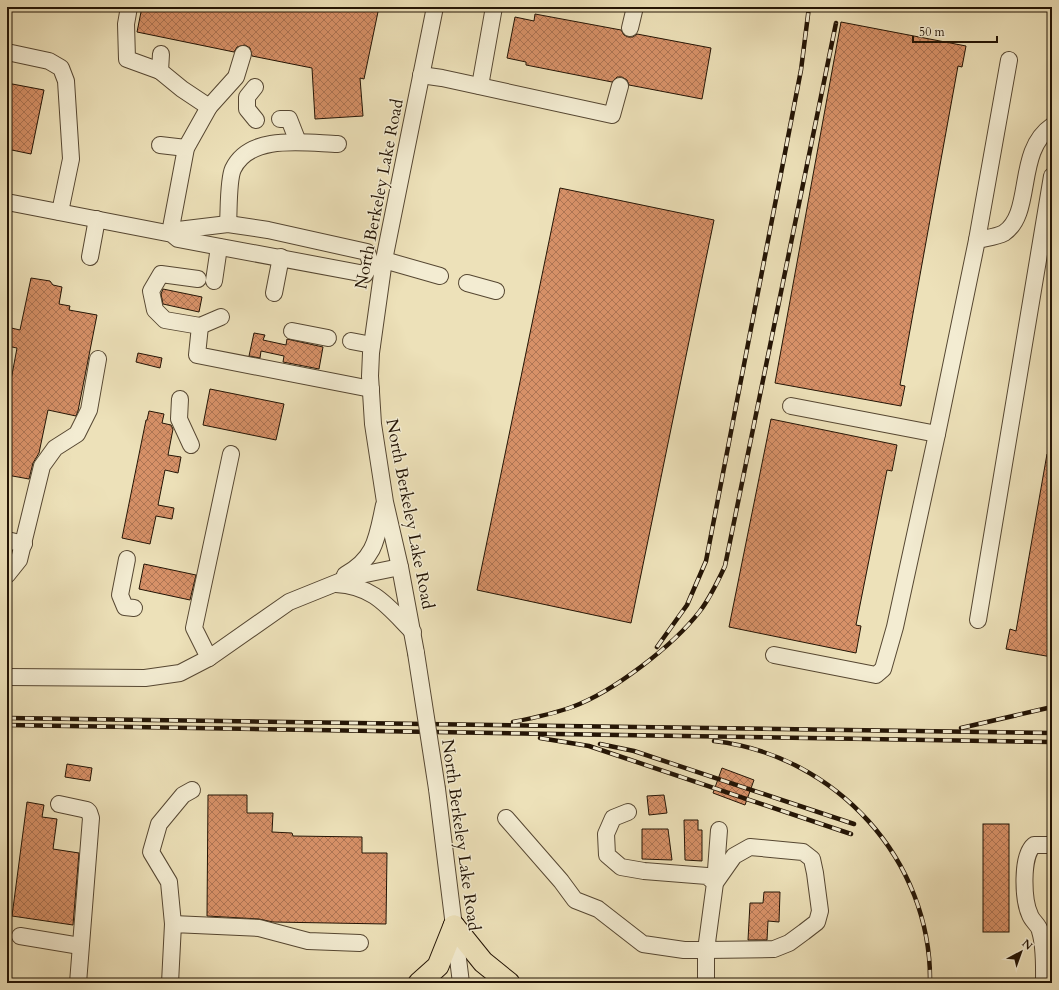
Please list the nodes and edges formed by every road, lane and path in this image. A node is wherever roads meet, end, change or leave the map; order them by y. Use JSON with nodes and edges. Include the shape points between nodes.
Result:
{"nodes":[{"id":1,"x":129,"y":7,"type":"edge"},
{"id":2,"x":435,"y":7,"type":"edge"},
{"id":3,"x":494,"y":7,"type":"edge"},
{"id":4,"x":634,"y":7,"type":"edge"},
{"id":5,"x":630,"y":28,"type":"dead end"},
{"id":6,"x":7,"y":52,"type":"edge"},
{"id":7,"x":161,"y":54,"type":"dead end"},
{"id":8,"x":243,"y":54,"type":"dead end"},
{"id":9,"x":1009,"y":60,"type":"dead end"},
{"id":10,"x":160,"y":71,"type":"junction"},
{"id":11,"x":421,"y":75,"type":"junction"},
{"id":12,"x":480,"y":86,"type":"junction"},
{"id":13,"x":620,"y":86,"type":"dead end"},
{"id":14,"x":255,"y":87,"type":"dead end"},
{"id":15,"x":209,"y":107,"type":"junction"},
{"id":16,"x":280,"y":119,"type":"dead end"},
{"id":17,"x":256,"y":120,"type":"dead end"},
{"id":18,"x":1052,"y":126,"type":"edge"},
{"id":19,"x":298,"y":142,"type":"junction"},
{"id":20,"x":338,"y":144,"type":"dead end"},
{"id":21,"x":160,"y":145,"type":"dead end"},
{"id":22,"x":186,"y":148,"type":"junction"},
{"id":23,"x":1052,"y":176,"type":"edge"},
{"id":24,"x":7,"y":202,"type":"edge"},
{"id":25,"x":60,"y":212,"type":"junction"},
{"id":26,"x":97,"y":220,"type":"junction"},
{"id":27,"x":228,"y":224,"type":"junction"},
{"id":28,"x":171,"y":233,"type":"junction"},
{"id":29,"x":978,"y":240,"type":"junction"},
{"id":30,"x":1047,"y":244,"type":"edge"},
{"id":31,"x":219,"y":247,"type":"junction"},
{"id":32,"x":90,"y":257,"type":"dead end"},
{"id":33,"x":282,"y":257,"type":"junction"},
{"id":34,"x":379,"y":263,"type":"junction"},
{"id":35,"x":440,"y":276,"type":"dead end"},
{"id":36,"x":467,"y":283,"type":"dead end"},
{"id":37,"x":496,"y":290,"type":"dead end"},
{"id":38,"x":274,"y":293,"type":"dead end"},
{"id":39,"x":221,"y":317,"type":"dead end"},
{"id":40,"x":200,"y":326,"type":"junction"},
{"id":41,"x":292,"y":331,"type":"dead end"},
{"id":42,"x":328,"y":338,"type":"dead end"},
{"id":43,"x":351,"y":341,"type":"dead end"},
{"id":44,"x":372,"y":345,"type":"junction"},
{"id":45,"x":98,"y":359,"type":"dead end"},
{"id":46,"x":371,"y":389,"type":"junction"},
{"id":47,"x":180,"y":399,"type":"dead end"},
{"id":48,"x":791,"y":406,"type":"dead end"},
{"id":49,"x":938,"y":434,"type":"junction"},
{"id":50,"x":191,"y":445,"type":"dead end"},
{"id":51,"x":231,"y":454,"type":"dead end"},
{"id":52,"x":385,"y":502,"type":"junction"},
{"id":53,"x":7,"y":540,"type":"edge"},
{"id":54,"x":24,"y":544,"type":"junction"},
{"id":55,"x":127,"y":560,"type":"dead end"},
{"id":56,"x":400,"y":567,"type":"junction"},
{"id":57,"x":7,"y":575,"type":"edge"},
{"id":58,"x":330,"y":584,"type":"junction"},
{"id":59,"x":134,"y":608,"type":"dead end"},
{"id":60,"x":978,"y":620,"type":"dead end"},
{"id":61,"x":413,"y":632,"type":"junction"},
{"id":62,"x":774,"y":655,"type":"dead end"},
{"id":63,"x":209,"y":658,"type":"junction"},
{"id":64,"x":7,"y":677,"type":"edge"},
{"id":65,"x":192,"y":790,"type":"dead end"},
{"id":66,"x":59,"y":804,"type":"dead end"},
{"id":67,"x":628,"y":812,"type":"dead end"},
{"id":68,"x":506,"y":818,"type":"dead end"},
{"id":69,"x":719,"y":830,"type":"dead end"},
{"id":70,"x":1052,"y":845,"type":"edge"},
{"id":71,"x":715,"y":883,"type":"junction"},
{"id":72,"x":173,"y":924,"type":"junction"},
{"id":73,"x":454,"y":926,"type":"junction"},
{"id":74,"x":1046,"y":930,"type":"edge"},
{"id":75,"x":20,"y":936,"type":"dead end"},
{"id":76,"x":360,"y":943,"type":"dead end"},
{"id":77,"x":80,"y":946,"type":"junction"},
{"id":78,"x":706,"y":950,"type":"junction"},
{"id":79,"x":78,"y":983,"type":"edge"},
{"id":80,"x":170,"y":983,"type":"edge"},
{"id":81,"x":419,"y":983,"type":"edge"},
{"id":82,"x":461,"y":983,"type":"edge"},
{"id":83,"x":509,"y":983,"type":"edge"},
{"id":84,"x":706,"y":983,"type":"edge"},
{"id":85,"x":1044,"y":983,"type":"edge"}],
"edges":[{"from":1,"to":10,"type":"street","via":[[126,24],[127,59]]},
{"from":2,"to":11,"type":"street","name":"North Berkeley Lake Road"},
{"from":3,"to":12,"type":"street"},
{"from":4,"to":5,"type":"street"},
{"from":6,"to":25,"type":"street","via":[[49,61],[61,68],[66,81],[71,159]]},
{"from":7,"to":10,"type":"street"},
{"from":8,"to":15,"type":"street","via":[[236,77]]},
{"from":9,"to":29,"type":"street"},
{"from":10,"to":15,"type":"street"},
{"from":11,"to":12,"type":"street"},
{"from":11,"to":34,"type":"street","name":"North Berkeley Lake Road"},
{"from":12,"to":13,"type":"street","via":[[612,115]]},
{"from":14,"to":17,"type":"street","via":[[247,97],[247,109]]},
{"from":15,"to":22,"type":"street"},
{"from":16,"to":19,"type":"street","via":[[289,119]]},
{"from":18,"to":29,"type":"street","via":[[1030,157],[1017,220],[1004,233]]},
{"from":19,"to":20,"type":"street"},
{"from":19,"to":27,"type":"street","via":[[260,145],[245,153],[233,169]]},
{"from":21,"to":22,"type":"street"},
{"from":22,"to":28,"type":"street"},
{"from":23,"to":30,"type":"street"},
{"from":24,"to":25,"type":"street"},
{"from":25,"to":26,"type":"street"},
{"from":26,"to":28,"type":"street"},
{"from":26,"to":32,"type":"street"},
{"from":27,"to":28,"type":"street"},
{"from":27,"to":34,"type":"street","via":[[268,230],[367,252]]},
{"from":28,"to":31,"type":"street","via":[[178,239]]},
{"from":29,"to":49,"type":"street"},
{"from":30,"to":60,"type":"street"},
{"from":31,"to":33,"type":"street"},
{"from":31,"to":40,"type":"street","via":[[206,280],[161,274],[151,291],[155,310],[165,320]]},
{"from":33,"to":34,"type":"street","via":[[365,274]]},
{"from":33,"to":38,"type":"street"},
{"from":34,"to":35,"type":"street"},
{"from":34,"to":44,"type":"street","name":"North Berkeley Lake Road"},
{"from":36,"to":37,"type":"street"},
{"from":39,"to":40,"type":"street"},
{"from":40,"to":46,"type":"street","via":[[197,355]]},
{"from":41,"to":42,"type":"street"},
{"from":43,"to":44,"type":"street"},
{"from":44,"to":46,"type":"street","name":"North Berkeley Lake Road"},
{"from":45,"to":54,"type":"street","via":[[89,410],[77,434],[55,448],[42,466]]},
{"from":46,"to":52,"type":"street","name":"North Berkeley Lake Road","via":[[372,424]]},
{"from":47,"to":50,"type":"street","via":[[179,419]]},
{"from":48,"to":49,"type":"street"},
{"from":49,"to":62,"type":"street","via":[[883,670],[876,675]]},
{"from":51,"to":63,"type":"street","via":[[194,628]]},
{"from":52,"to":56,"type":"street","name":"North Berkeley Lake Road"},
{"from":52,"to":58,"type":"street","via":[[372,549],[360,567]]},
{"from":53,"to":54,"type":"street"},
{"from":54,"to":57,"type":"street","via":[[20,560]]},
{"from":55,"to":59,"type":"street","via":[[120,595],[125,607]]},
{"from":56,"to":58,"type":"street"},
{"from":56,"to":61,"type":"street","name":"North Berkeley Lake Road"},
{"from":58,"to":61,"type":"street","via":[[352,585],[376,595]]},
{"from":58,"to":63,"type":"street","via":[[289,602]]},
{"from":61,"to":73,"type":"street","name":"North Berkeley Lake Road","bridge":true,"via":[[437,789]]},
{"from":63,"to":64,"type":"street","via":[[180,673],[145,678]]},
{"from":65,"to":72,"type":"street","via":[[183,795],[159,824],[151,852],[169,882]]},
{"from":66,"to":77,"type":"street","via":[[86,810],[91,818]]},
{"from":67,"to":71,"type":"street","via":[[613,818],[606,834],[607,855],[622,867],[707,876]]},
{"from":68,"to":78,"type":"street","via":[[575,900],[598,909],[643,944],[684,950]]},
{"from":69,"to":71,"type":"street"},
{"from":70,"to":74,"type":"street","via":[[1034,845],[1029,849],[1027,856],[1025,895],[1030,916]]},
{"from":71,"to":78,"type":"street"},
{"from":71,"to":78,"type":"street","via":[[734,856],[750,847],[803,852],[812,859],[820,911],[816,922],[788,943],[774,949]]},
{"from":72,"to":76,"type":"street","via":[[259,928],[308,941]]},
{"from":72,"to":80,"type":"street"},
{"from":73,"to":81,"type":"main road","via":[[438,966]]},
{"from":73,"to":82,"type":"street","name":"North Berkeley Lake Road"},
{"from":73,"to":83,"type":"main road","via":[[483,962]]},
{"from":74,"to":85,"type":"street"},
{"from":75,"to":77,"type":"street"},
{"from":77,"to":79,"type":"street"},
{"from":78,"to":84,"type":"street"}]}
